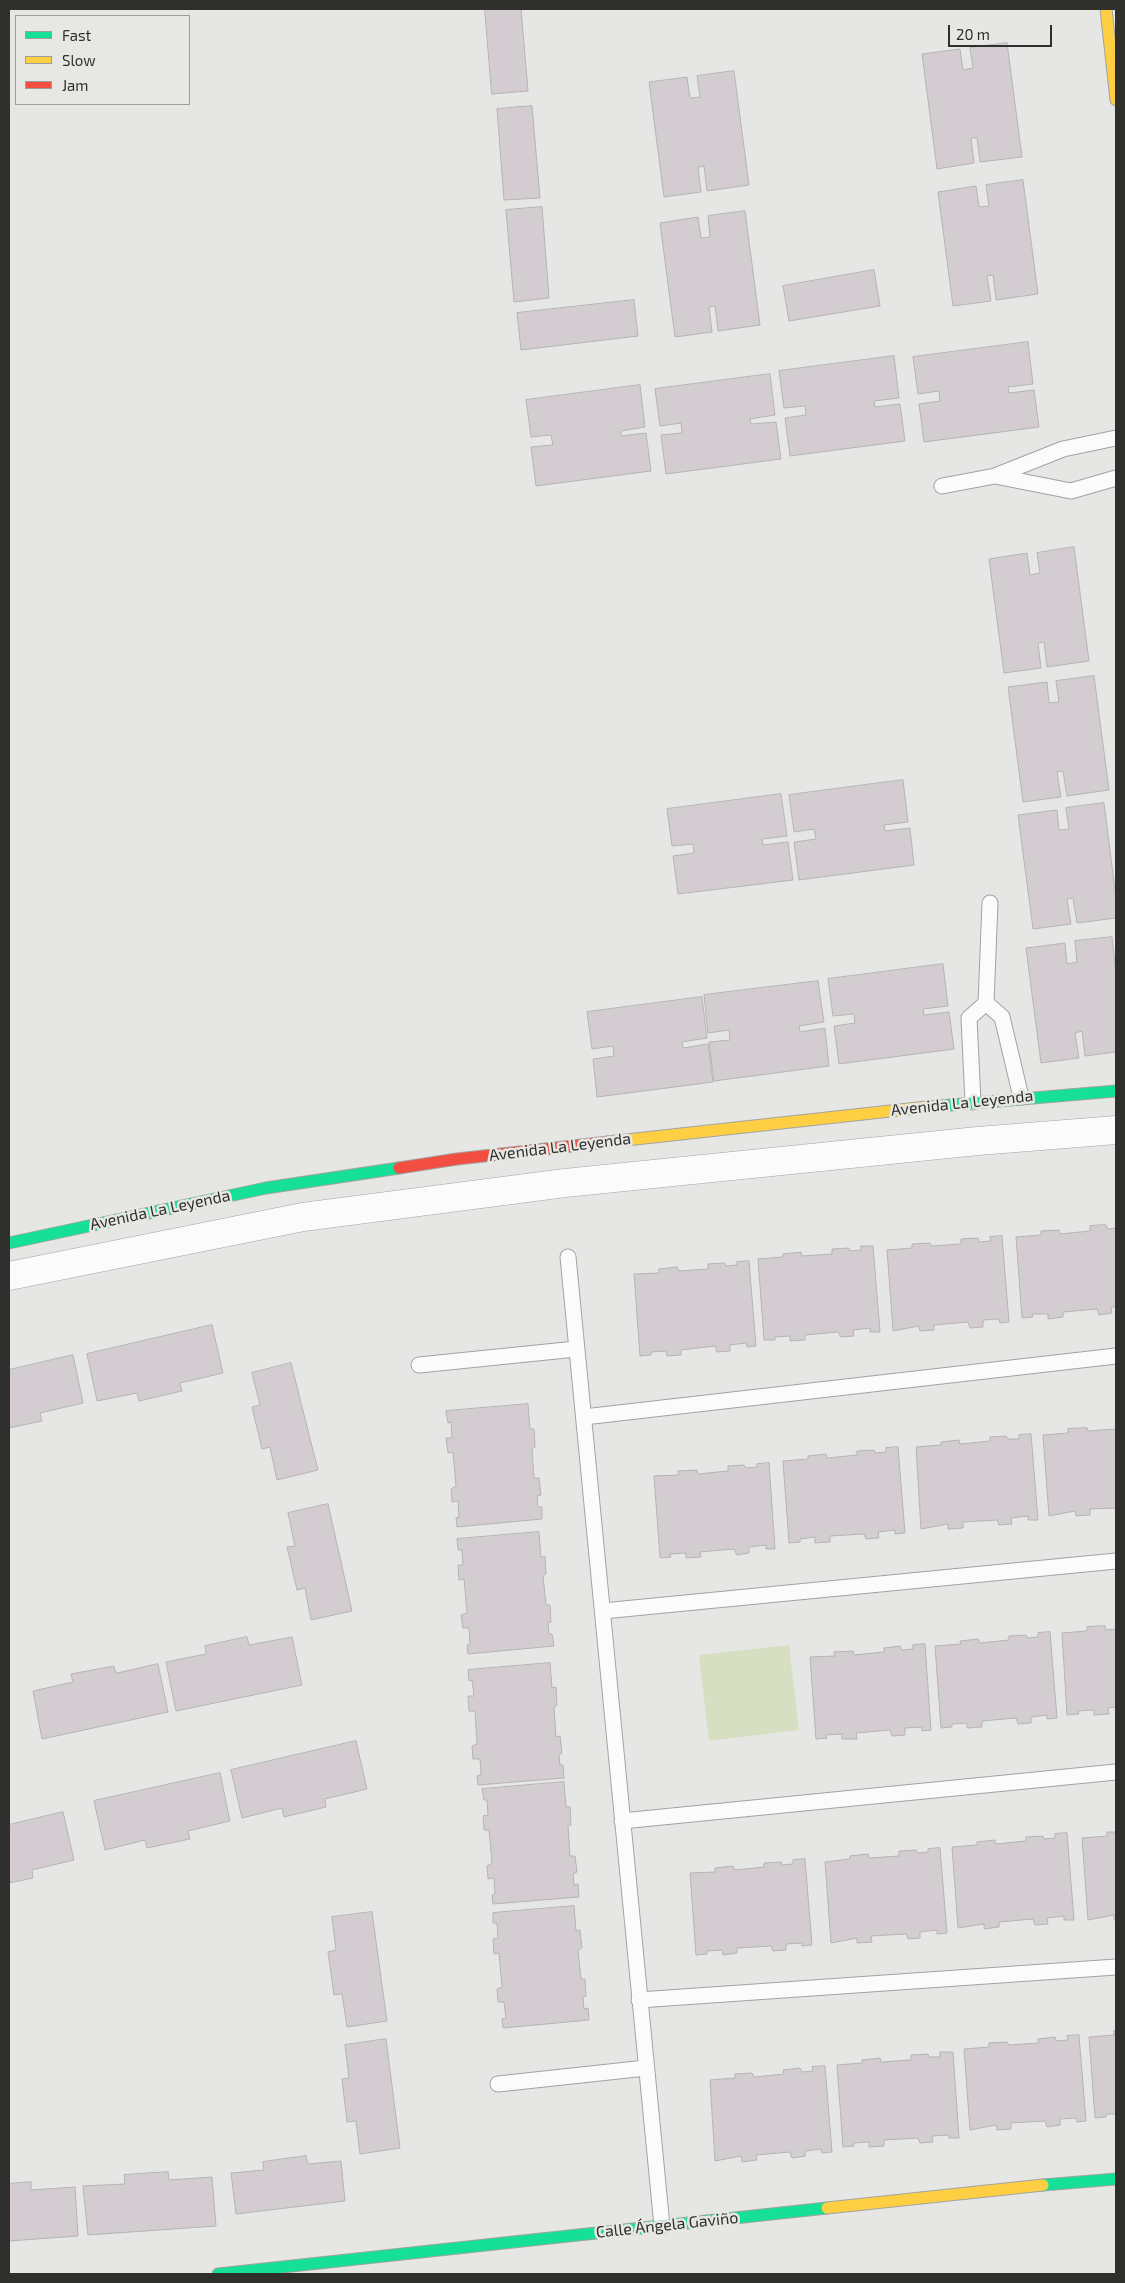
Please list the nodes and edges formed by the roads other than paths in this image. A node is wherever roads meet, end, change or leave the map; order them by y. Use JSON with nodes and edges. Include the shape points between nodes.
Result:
{"nodes":[{"id":1,"x":1106,"y":9,"type":"edge"},
{"id":2,"x":1116,"y":100,"type":"edge"},
{"id":3,"x":1116,"y":438,"type":"edge"},
{"id":4,"x":995,"y":476,"type":"junction"},
{"id":5,"x":1116,"y":478,"type":"edge"},
{"id":6,"x":942,"y":486,"type":"dead end"},
{"id":7,"x":990,"y":903,"type":"dead end"},
{"id":8,"x":986,"y":1003,"type":"junction"},
{"id":9,"x":1116,"y":1091,"type":"edge"},
{"id":10,"x":1021,"y":1097,"type":"junction"},
{"id":11,"x":973,"y":1102,"type":"junction"},
{"id":12,"x":1116,"y":1130,"type":"edge"},
{"id":13,"x":9,"y":1243,"type":"edge"},
{"id":14,"x":568,"y":1257,"type":"dead end"},
{"id":15,"x":9,"y":1276,"type":"edge"},
{"id":16,"x":576,"y":1349,"type":"junction"},
{"id":17,"x":1116,"y":1356,"type":"edge"},
{"id":18,"x":419,"y":1365,"type":"dead end"},
{"id":19,"x":584,"y":1417,"type":"junction"},
{"id":20,"x":1116,"y":1561,"type":"edge"},
{"id":21,"x":603,"y":1611,"type":"junction"},
{"id":22,"x":1116,"y":1772,"type":"edge"},
{"id":23,"x":622,"y":1821,"type":"junction"},
{"id":24,"x":1116,"y":1967,"type":"edge"},
{"id":25,"x":640,"y":2000,"type":"junction"},
{"id":26,"x":646,"y":2068,"type":"junction"},
{"id":27,"x":498,"y":2084,"type":"dead end"},
{"id":28,"x":1116,"y":2179,"type":"edge"},
{"id":29,"x":662,"y":2226,"type":"junction"},
{"id":30,"x":218,"y":2274,"type":"edge"}],
"edges":[{"from":1,"to":2,"type":"street"},
{"from":3,"to":4,"type":"lane","via":[[1063,450]]},
{"from":4,"to":5,"type":"lane","via":[[1071,491]]},
{"from":4,"to":6,"type":"lane"},
{"from":7,"to":8,"type":"lane"},
{"from":8,"to":10,"type":"lane","via":[[1002,1017]]},
{"from":8,"to":11,"type":"lane","via":[[969,1018]]},
{"from":9,"to":10,"type":"street","name":"Avenida La Leyenda"},
{"from":10,"to":11,"type":"street","name":"Avenida La Leyenda"},
{"from":11,"to":13,"type":"street","name":"Avenida La Leyenda","via":[[457,1159],[266,1188]]},
{"from":12,"to":15,"type":"street","name":"Avenida La Leyenda","via":[[565,1183],[303,1216]]},
{"from":14,"to":16,"type":"lane"},
{"from":16,"to":18,"type":"lane"},
{"from":16,"to":19,"type":"lane"},
{"from":17,"to":19,"type":"lane"},
{"from":19,"to":21,"type":"lane"},
{"from":20,"to":21,"type":"lane"},
{"from":21,"to":23,"type":"lane"},
{"from":22,"to":23,"type":"lane"},
{"from":23,"to":25,"type":"lane"},
{"from":24,"to":25,"type":"lane"},
{"from":25,"to":26,"type":"lane"},
{"from":26,"to":27,"type":"lane"},
{"from":26,"to":29,"type":"lane"},
{"from":28,"to":29,"type":"street","name":"Calle Ángela Gaviño"},
{"from":29,"to":30,"type":"street","name":"Calle Ángela Gaviño"}]}
